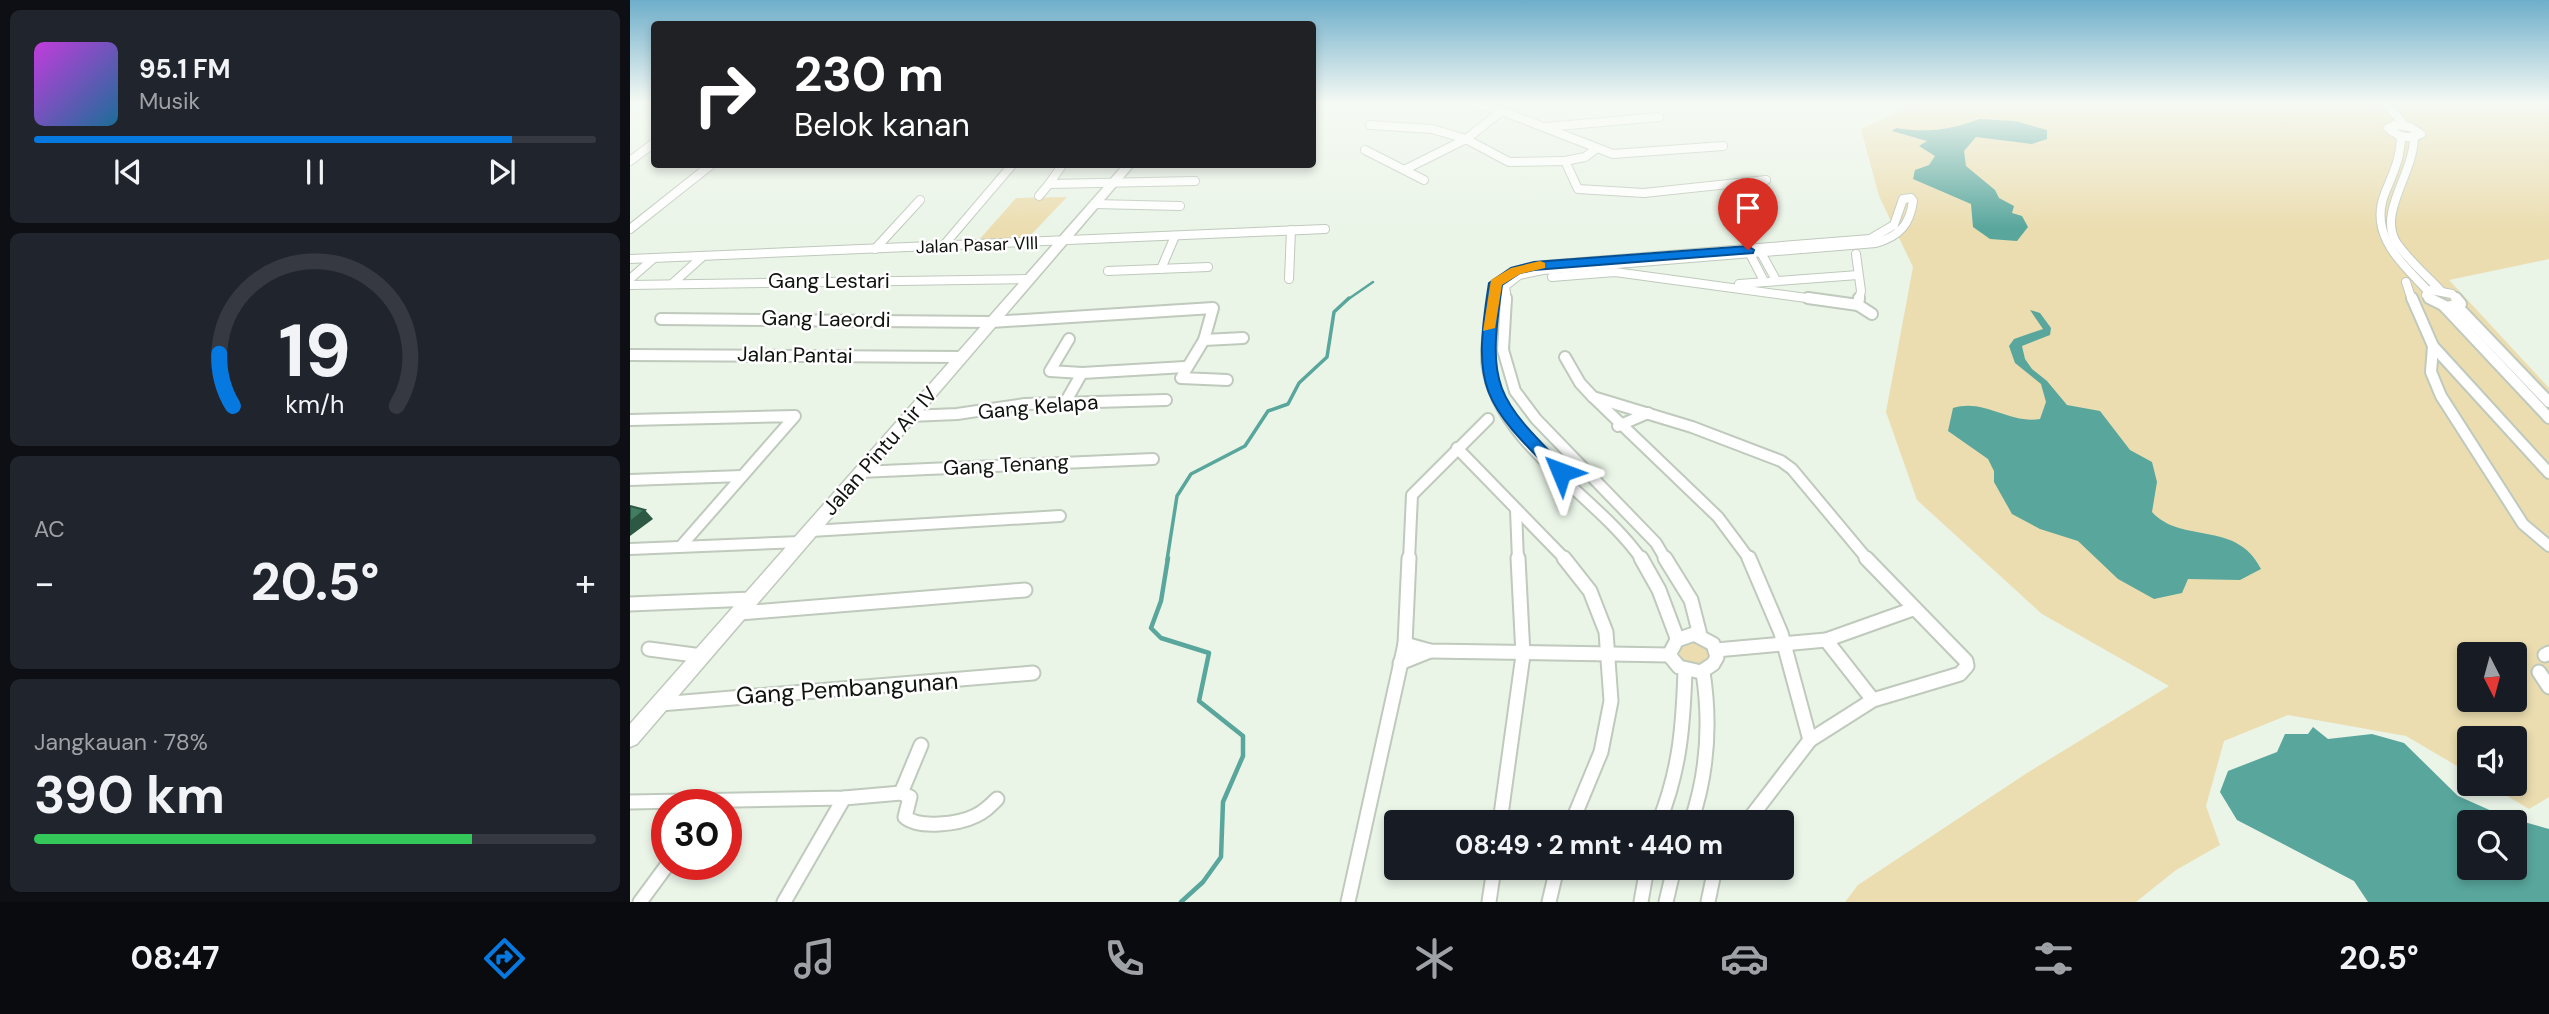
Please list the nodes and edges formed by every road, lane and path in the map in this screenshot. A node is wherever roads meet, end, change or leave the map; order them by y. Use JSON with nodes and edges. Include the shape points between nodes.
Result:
{"nodes":[{"id":1,"x":651,"y":145,"type":"edge"},
{"id":2,"x":1454,"y":145,"type":"edge"},
{"id":3,"x":1477,"y":145,"type":"edge"},
{"id":4,"x":1586,"y":145,"type":"edge"},
{"id":5,"x":2401,"y":145,"type":"edge"},
{"id":6,"x":2413,"y":145,"type":"edge"},
{"id":7,"x":1723,"y":146,"type":"dead end"},
{"id":8,"x":1596,"y":149,"type":"junction"},
{"id":9,"x":1365,"y":150,"type":"dead end"},
{"id":10,"x":630,"y":161,"type":"edge"},
{"id":11,"x":1565,"y":161,"type":"junction"},
{"id":12,"x":707,"y":168,"type":"edge"},
{"id":13,"x":1010,"y":168,"type":"edge"},
{"id":14,"x":1060,"y":168,"type":"edge"},
{"id":15,"x":1127,"y":168,"type":"edge"},
{"id":16,"x":1406,"y":169,"type":"junction"},
{"id":17,"x":1424,"y":180,"type":"dead end"},
{"id":18,"x":1766,"y":180,"type":"dead end"},
{"id":19,"x":1195,"y":181,"type":"dead end"},
{"id":20,"x":1049,"y":184,"type":"junction"},
{"id":21,"x":1113,"y":184,"type":"junction"},
{"id":22,"x":1040,"y":196,"type":"dead end"},
{"id":23,"x":920,"y":200,"type":"dead end"},
{"id":24,"x":1094,"y":204,"type":"junction"},
{"id":25,"x":1180,"y":206,"type":"dead end"},
{"id":26,"x":630,"y":229,"type":"edge"},
{"id":27,"x":1325,"y":229,"type":"dead end"},
{"id":28,"x":1291,"y":230,"type":"junction"},
{"id":29,"x":1175,"y":236,"type":"junction"},
{"id":30,"x":2384,"y":239,"type":"junction"},
{"id":31,"x":2396,"y":240,"type":"junction"},
{"id":32,"x":1063,"y":242,"type":"junction"},
{"id":33,"x":944,"y":245,"type":"junction"},
{"id":34,"x":875,"y":249,"type":"junction"},
{"id":35,"x":1760,"y":251,"type":"junction"},
{"id":36,"x":1749,"y":252,"type":"junction"},
{"id":37,"x":1856,"y":254,"type":"dead end"},
{"id":38,"x":702,"y":257,"type":"junction"},
{"id":39,"x":630,"y":259,"type":"edge"},
{"id":40,"x":653,"y":259,"type":"junction"},
{"id":41,"x":1659,"y":259,"type":"junction"},
{"id":42,"x":1208,"y":267,"type":"dead end"},
{"id":43,"x":1161,"y":269,"type":"junction"},
{"id":44,"x":1108,"y":271,"type":"dead end"},
{"id":45,"x":1858,"y":275,"type":"junction"},
{"id":46,"x":1552,"y":277,"type":"dead end"},
{"id":47,"x":630,"y":279,"type":"edge"},
{"id":48,"x":1028,"y":279,"type":"junction"},
{"id":49,"x":1289,"y":279,"type":"dead end"},
{"id":50,"x":1776,"y":280,"type":"junction"},
{"id":51,"x":1764,"y":281,"type":"junction"},
{"id":52,"x":2406,"y":282,"type":"dead end"},
{"id":53,"x":672,"y":284,"type":"junction"},
{"id":54,"x":630,"y":285,"type":"edge"},
{"id":55,"x":1726,"y":286,"type":"junction"},
{"id":56,"x":2441,"y":290,"type":"junction"},
{"id":57,"x":2428,"y":291,"type":"junction"},
{"id":58,"x":1858,"y":305,"type":"junction"},
{"id":59,"x":2443,"y":305,"type":"junction"},
{"id":60,"x":2456,"y":306,"type":"junction"},
{"id":61,"x":1508,"y":311,"type":"junction"},
{"id":62,"x":1493,"y":312,"type":"junction"},
{"id":63,"x":1872,"y":314,"type":"dead end"},
{"id":64,"x":661,"y":319,"type":"dead end"},
{"id":65,"x":991,"y":322,"type":"junction"},
{"id":66,"x":1243,"y":338,"type":"dead end"},
{"id":67,"x":1069,"y":339,"type":"dead end"},
{"id":68,"x":1204,"y":340,"type":"junction"},
{"id":69,"x":2433,"y":346,"type":"junction"},
{"id":70,"x":630,"y":355,"type":"edge"},
{"id":71,"x":961,"y":357,"type":"junction"},
{"id":72,"x":1565,"y":357,"type":"dead end"},
{"id":73,"x":1185,"y":367,"type":"junction"},
{"id":74,"x":1082,"y":373,"type":"junction"},
{"id":75,"x":1227,"y":380,"type":"dead end"},
{"id":76,"x":1593,"y":397,"type":"junction"},
{"id":77,"x":1166,"y":400,"type":"dead end"},
{"id":78,"x":1066,"y":401,"type":"junction"},
{"id":79,"x":2549,"y":402,"type":"edge"},
{"id":80,"x":1647,"y":413,"type":"junction"},
{"id":81,"x":910,"y":416,"type":"junction"},
{"id":82,"x":2549,"y":418,"type":"edge"},
{"id":83,"x":630,"y":419,"type":"edge"},
{"id":84,"x":1488,"y":419,"type":"dead end"},
{"id":85,"x":1618,"y":425,"type":"junction"},
{"id":86,"x":1457,"y":448,"type":"junction"},
{"id":87,"x":1153,"y":459,"type":"dead end"},
{"id":88,"x":860,"y":472,"type":"junction"},
{"id":89,"x":2549,"y":473,"type":"edge"},
{"id":90,"x":742,"y":476,"type":"junction"},
{"id":91,"x":630,"y":480,"type":"edge"},
{"id":92,"x":1516,"y":510,"type":"junction"},
{"id":93,"x":1060,"y":516,"type":"dead end"},
{"id":94,"x":806,"y":537,"type":"junction"},
{"id":95,"x":2547,"y":544,"type":"edge"},
{"id":96,"x":682,"y":545,"type":"junction"},
{"id":97,"x":630,"y":549,"type":"edge"},
{"id":98,"x":1025,"y":590,"type":"dead end"},
{"id":99,"x":752,"y":599,"type":"junction"},
{"id":100,"x":630,"y":604,"type":"edge"},
{"id":101,"x":1913,"y":609,"type":"junction"},
{"id":102,"x":740,"y":613,"type":"junction"},
{"id":103,"x":1700,"y":635,"type":"junction"},
{"id":104,"x":1677,"y":638,"type":"junction"},
{"id":105,"x":1826,"y":640,"type":"junction"},
{"id":106,"x":1405,"y":644,"type":"junction"},
{"id":107,"x":1784,"y":645,"type":"junction"},
{"id":108,"x":649,"y":649,"type":"dead end"},
{"id":109,"x":1716,"y":650,"type":"junction"},
{"id":110,"x":1430,"y":651,"type":"junction"},
{"id":111,"x":1608,"y":654,"type":"junction"},
{"id":112,"x":1523,"y":655,"type":"junction"},
{"id":113,"x":1670,"y":655,"type":"junction"},
{"id":114,"x":702,"y":656,"type":"junction"},
{"id":115,"x":1401,"y":663,"type":"junction"},
{"id":116,"x":1685,"y":671,"type":"junction"},
{"id":117,"x":1703,"y":672,"type":"junction"},
{"id":118,"x":2539,"y":672,"type":"dead end"},
{"id":119,"x":1033,"y":673,"type":"dead end"},
{"id":120,"x":2549,"y":687,"type":"edge"},
{"id":121,"x":1872,"y":700,"type":"junction"},
{"id":122,"x":660,"y":704,"type":"junction"},
{"id":123,"x":632,"y":733,"type":"edge"},
{"id":124,"x":1810,"y":740,"type":"junction"},
{"id":125,"x":921,"y":745,"type":"dead end"},
{"id":126,"x":901,"y":793,"type":"junction"},
{"id":127,"x":844,"y":798,"type":"junction"},
{"id":128,"x":998,"y":799,"type":"dead end"},
{"id":129,"x":630,"y":802,"type":"edge"},
{"id":130,"x":651,"y":802,"type":"edge"},
{"id":131,"x":742,"y":802,"type":"edge"},
{"id":132,"x":1502,"y":810,"type":"edge"},
{"id":133,"x":1577,"y":810,"type":"edge"},
{"id":134,"x":1664,"y":810,"type":"edge"},
{"id":135,"x":1693,"y":810,"type":"edge"},
{"id":136,"x":1756,"y":810,"type":"edge"},
{"id":137,"x":656,"y":880,"type":"edge"},
{"id":138,"x":1492,"y":880,"type":"edge"},
{"id":139,"x":1554,"y":880,"type":"edge"},
{"id":140,"x":1645,"y":880,"type":"edge"},
{"id":141,"x":1671,"y":880,"type":"edge"},
{"id":142,"x":1713,"y":880,"type":"edge"},
{"id":143,"x":640,"y":902,"type":"edge"},
{"id":144,"x":784,"y":902,"type":"edge"},
{"id":145,"x":1348,"y":902,"type":"edge"},
{"id":146,"x":1489,"y":902,"type":"edge"},
{"id":147,"x":1549,"y":902,"type":"edge"},
{"id":148,"x":1641,"y":902,"type":"edge"},
{"id":149,"x":1666,"y":902,"type":"edge"},
{"id":150,"x":1708,"y":902,"type":"edge"}],
"edges":[{"from":1,"to":10,"type":"street"},
{"from":2,"to":16,"type":"street"},
{"from":3,"to":11,"type":"street","via":[[1509,162]]},
{"from":4,"to":8,"type":"street"},
{"from":5,"to":30,"type":"street","via":[[2401,162],[2376,217]]},
{"from":6,"to":31,"type":"street","via":[[2410,173],[2389,217]]},
{"from":7,"to":8,"type":"street","via":[[1619,155]]},
{"from":8,"to":11,"type":"street","via":[[1585,158]]},
{"from":9,"to":16,"type":"street"},
{"from":11,"to":18,"type":"street","via":[[1578,189],[1589,192]]},
{"from":12,"to":26,"type":"street"},
{"from":13,"to":33,"type":"street"},
{"from":14,"to":20,"type":"street"},
{"from":15,"to":21,"type":"main road","name":"Jalan Pintu Air IV"},
{"from":16,"to":17,"type":"street"},
{"from":19,"to":21,"type":"street"},
{"from":20,"to":21,"type":"street"},
{"from":20,"to":22,"type":"street"},
{"from":21,"to":24,"type":"main road","name":"Jalan Pintu Air IV"},
{"from":23,"to":34,"type":"street"},
{"from":24,"to":25,"type":"street"},
{"from":24,"to":32,"type":"main road","name":"Jalan Pintu Air IV"},
{"from":27,"to":28,"type":"street","name":"Jalan Pasar VIII"},
{"from":28,"to":29,"type":"street","name":"Jalan Pasar VIII"},
{"from":28,"to":49,"type":"street"},
{"from":29,"to":32,"type":"street","name":"Jalan Pasar VIII"},
{"from":29,"to":43,"type":"street"},
{"from":30,"to":31,"type":"street"},
{"from":30,"to":57,"type":"street"},
{"from":31,"to":56,"type":"street"},
{"from":32,"to":33,"type":"street","name":"Jalan Pasar VIII"},
{"from":32,"to":48,"type":"main road","name":"Jalan Pintu Air IV"},
{"from":33,"to":34,"type":"street","name":"Jalan Pasar VIII"},
{"from":34,"to":38,"type":"street","name":"Jalan Pasar VIII"},
{"from":35,"to":35,"type":"street","via":[[1878,237],[1898,223],[1905,198],[1913,199],[1909,225],[1885,241]]},
{"from":35,"to":36,"type":"street"},
{"from":35,"to":50,"type":"street"},
{"from":36,"to":41,"type":"street"},
{"from":36,"to":51,"type":"street"},
{"from":37,"to":45,"type":"street"},
{"from":38,"to":40,"type":"street","name":"Jalan Pasar VIII"},
{"from":38,"to":53,"type":"street"},
{"from":39,"to":40,"type":"street","name":"Jalan Pasar VIII"},
{"from":40,"to":47,"type":"street"},
{"from":41,"to":61,"type":"street","via":[[1526,273],[1505,286]]},
{"from":41,"to":62,"type":"street","via":[[1544,265],[1515,271],[1495,283]]},
{"from":42,"to":43,"type":"street"},
{"from":43,"to":44,"type":"street"},
{"from":45,"to":50,"type":"street"},
{"from":45,"to":58,"type":"street"},
{"from":46,"to":55,"type":"street","via":[[1615,272]]},
{"from":48,"to":53,"type":"street","name":"Gang Lestari"},
{"from":48,"to":65,"type":"main road","name":"Jalan Pintu Air IV"},
{"from":50,"to":51,"type":"street"},
{"from":51,"to":55,"type":"street"},
{"from":52,"to":69,"type":"street","via":[[2420,325]]},
{"from":53,"to":54,"type":"street","name":"Gang Lestari"},
{"from":55,"to":58,"type":"street"},
{"from":56,"to":57,"type":"street"},
{"from":56,"to":60,"type":"street","via":[[2459,299],[2461,304]]},
{"from":57,"to":59,"type":"street","via":[[2428,298]]},
{"from":58,"to":63,"type":"street"},
{"from":59,"to":60,"type":"street"},
{"from":59,"to":82,"type":"street"},
{"from":60,"to":79,"type":"street"},
{"from":61,"to":62,"type":"street"},
{"from":61,"to":103,"type":"street","via":[[1503,350],[1515,391],[1536,419],[1662,550],[1691,600]]},
{"from":62,"to":104,"type":"street","via":[[1488,368],[1499,402],[1528,440],[1632,545],[1662,592]]},
{"from":64,"to":65,"type":"street","name":"Gang Laeordi"},
{"from":65,"to":68,"type":"street","name":"Gang Laeordi","via":[[1213,309]]},
{"from":65,"to":71,"type":"main road","name":"Jalan Pintu Air IV"},
{"from":66,"to":68,"type":"street"},
{"from":67,"to":74,"type":"street","via":[[1050,371]]},
{"from":68,"to":73,"type":"street"},
{"from":69,"to":89,"type":"street"},
{"from":69,"to":95,"type":"street","via":[[2428,360],[2430,378],[2523,524]]},
{"from":70,"to":71,"type":"street","name":"Jalan Pantai"},
{"from":71,"to":81,"type":"main road","name":"Jalan Pintu Air IV"},
{"from":72,"to":76,"type":"street"},
{"from":73,"to":74,"type":"street"},
{"from":73,"to":75,"type":"street","via":[[1181,378],[1186,380]]},
{"from":74,"to":78,"type":"street"},
{"from":76,"to":80,"type":"street"},
{"from":76,"to":85,"type":"street"},
{"from":77,"to":78,"type":"street","name":"Gang Kelapa"},
{"from":78,"to":81,"type":"street","name":"Gang Kelapa"},
{"from":80,"to":85,"type":"street"},
{"from":80,"to":101,"type":"street","via":[[1792,468]]},
{"from":81,"to":88,"type":"main road","name":"Jalan Pintu Air IV"},
{"from":83,"to":90,"type":"street","via":[[795,416]]},
{"from":84,"to":86,"type":"street"},
{"from":85,"to":107,"type":"street","via":[[1735,537],[1761,582]]},
{"from":86,"to":92,"type":"street"},
{"from":86,"to":106,"type":"street","via":[[1412,495]]},
{"from":87,"to":88,"type":"street","name":"Gang Tenang"},
{"from":88,"to":94,"type":"main road","name":"Jalan Pintu Air IV"},
{"from":90,"to":91,"type":"street"},
{"from":90,"to":96,"type":"street"},
{"from":92,"to":111,"type":"street","via":[[1560,552],[1590,591],[1606,632]]},
{"from":92,"to":112,"type":"street"},
{"from":93,"to":94,"type":"street"},
{"from":94,"to":96,"type":"street"},
{"from":94,"to":99,"type":"main road","name":"Jalan Pintu Air IV"},
{"from":96,"to":97,"type":"street"},
{"from":98,"to":102,"type":"street"},
{"from":99,"to":100,"type":"street"},
{"from":99,"to":102,"type":"main road","name":"Jalan Pintu Air IV"},
{"from":101,"to":105,"type":"street"},
{"from":101,"to":121,"type":"street","via":[[1967,666],[1959,674]]},
{"from":102,"to":114,"type":"main road","name":"Jalan Pintu Air IV"},
{"from":103,"to":104,"type":"street"},
{"from":103,"to":109,"type":"street"},
{"from":104,"to":113,"type":"street"},
{"from":105,"to":107,"type":"street"},
{"from":105,"to":121,"type":"street"},
{"from":106,"to":110,"type":"street"},
{"from":106,"to":115,"type":"street"},
{"from":107,"to":109,"type":"street"},
{"from":107,"to":124,"type":"street"},
{"from":108,"to":114,"type":"street"},
{"from":109,"to":117,"type":"street","via":[[1715,663]]},
{"from":110,"to":112,"type":"street"},
{"from":110,"to":115,"type":"street"},
{"from":111,"to":112,"type":"street"},
{"from":111,"to":113,"type":"street"},
{"from":111,"to":133,"type":"street","via":[[1611,701],[1601,752]]},
{"from":112,"to":132,"type":"street"},
{"from":113,"to":116,"type":"street"},
{"from":114,"to":122,"type":"main road","name":"Jalan Pintu Air IV"},
{"from":115,"to":145,"type":"street"},
{"from":116,"to":117,"type":"street"},
{"from":116,"to":134,"type":"street","via":[[1683,737]]},
{"from":117,"to":135,"type":"street","via":[[1709,707],[1707,745]]},
{"from":118,"to":120,"type":"street"},
{"from":119,"to":122,"type":"street","name":"Gang Pembangunan"},
{"from":121,"to":124,"type":"street"},
{"from":122,"to":123,"type":"main road","name":"Jalan Pintu Air IV"},
{"from":124,"to":136,"type":"street"},
{"from":125,"to":126,"type":"street"},
{"from":126,"to":127,"type":"street"},
{"from":126,"to":128,"type":"street","via":[[910,797],[905,817],[911,822],[970,821]]},
{"from":127,"to":131,"type":"street"},
{"from":127,"to":144,"type":"street"},
{"from":129,"to":130,"type":"street"},
{"from":137,"to":143,"type":"street"},
{"from":138,"to":146,"type":"street"},
{"from":139,"to":147,"type":"street"},
{"from":140,"to":148,"type":"street"},
{"from":141,"to":149,"type":"street"},
{"from":142,"to":150,"type":"street"}]}
